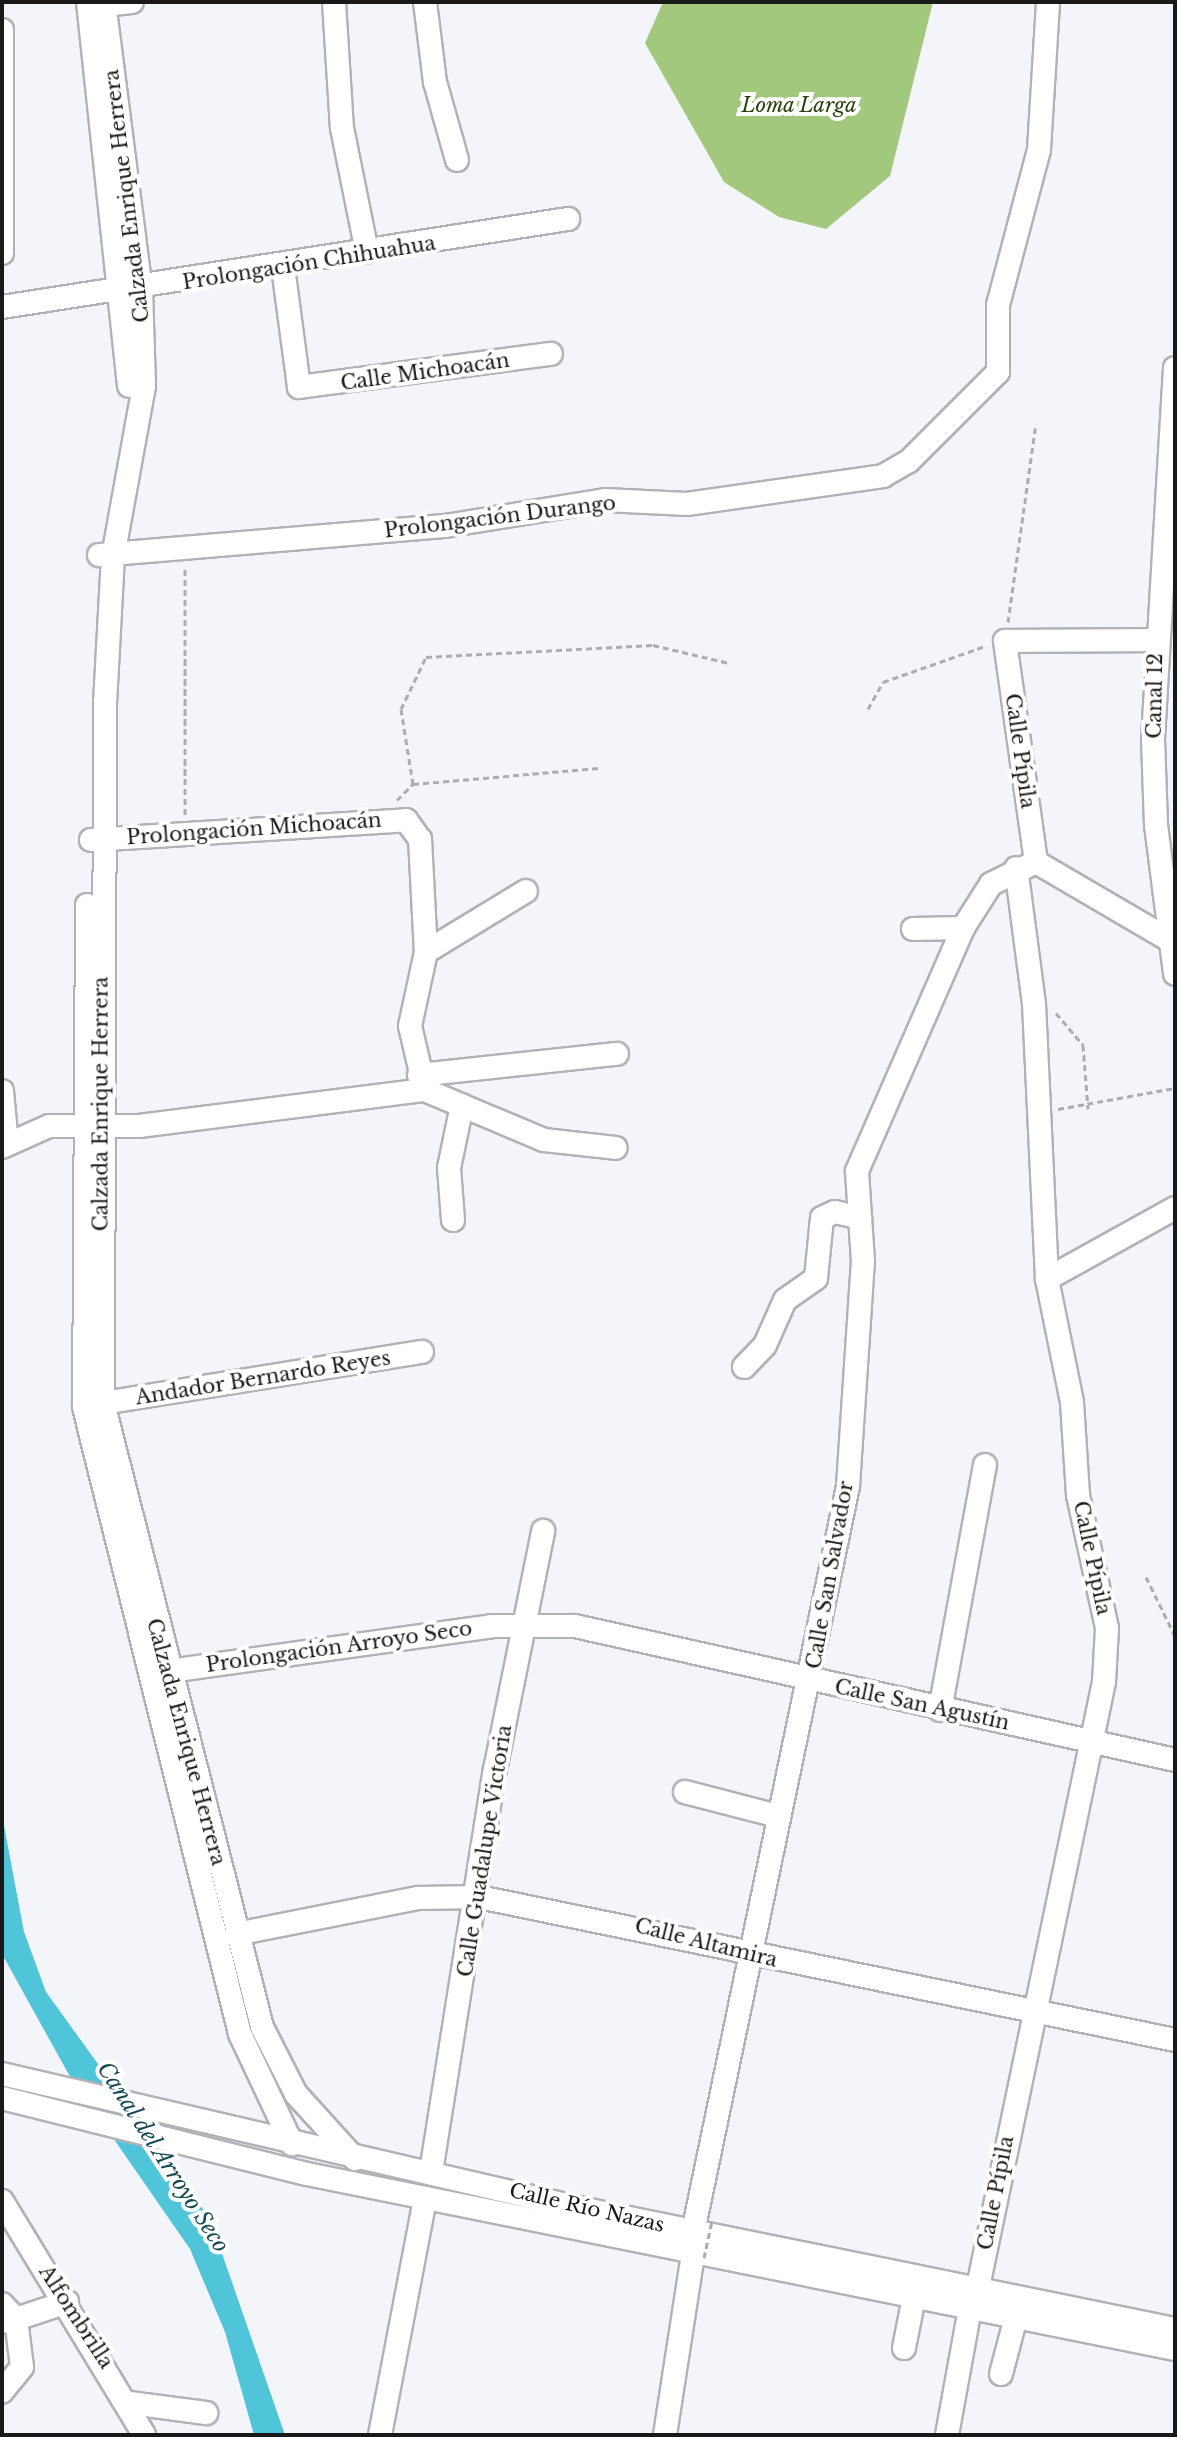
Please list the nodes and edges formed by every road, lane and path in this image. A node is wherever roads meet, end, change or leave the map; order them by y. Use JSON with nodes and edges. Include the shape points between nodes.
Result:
{"nodes":[{"id":1,"x":132,"y":2,"type":"edge"},
{"id":2,"x":334,"y":2,"type":"edge"},
{"id":3,"x":425,"y":2,"type":"edge"},
{"id":4,"x":1048,"y":2,"type":"edge"},
{"id":5,"x":99,"y":3,"type":"edge"},
{"id":6,"x":2,"y":30,"type":"edge"},
{"id":7,"x":457,"y":160,"type":"dead end"},
{"id":8,"x":568,"y":219,"type":"dead end"},
{"id":9,"x":367,"y":252,"type":"junction"},
{"id":10,"x":2,"y":253,"type":"edge"},
{"id":11,"x":283,"y":267,"type":"junction"},
{"id":12,"x":132,"y":290,"type":"junction"},
{"id":13,"x":2,"y":307,"type":"edge"},
{"id":14,"x":551,"y":354,"type":"dead end"},
{"id":15,"x":1175,"y":368,"type":"edge"},
{"id":16,"x":1036,"y":424,"type":"dead end"},
{"id":17,"x":186,"y":551,"type":"junction"},
{"id":18,"x":106,"y":555,"type":"junction"},
{"id":19,"x":1163,"y":627,"type":"edge"},
{"id":20,"x":1005,"y":641,"type":"junction"},
{"id":21,"x":729,"y":663,"type":"dead end"},
{"id":22,"x":868,"y":709,"type":"dead end"},
{"id":23,"x":598,"y":768,"type":"dead end"},
{"id":24,"x":184,"y":836,"type":"junction"},
{"id":25,"x":96,"y":840,"type":"junction"},
{"id":26,"x":1026,"y":865,"type":"junction"},
{"id":27,"x":526,"y":891,"type":"dead end"},
{"id":28,"x":963,"y":928,"type":"junction"},
{"id":29,"x":913,"y":929,"type":"dead end"},
{"id":30,"x":1170,"y":934,"type":"edge"},
{"id":31,"x":426,"y":952,"type":"junction"},
{"id":32,"x":1175,"y":974,"type":"edge"},
{"id":33,"x":1034,"y":1004,"type":"junction"},
{"id":34,"x":617,"y":1054,"type":"dead end"},
{"id":35,"x":422,"y":1082,"type":"junction"},
{"id":36,"x":1175,"y":1088,"type":"edge"},
{"id":37,"x":2,"y":1091,"type":"edge"},
{"id":38,"x":462,"y":1105,"type":"junction"},
{"id":39,"x":1088,"y":1109,"type":"junction"},
{"id":40,"x":1037,"y":1110,"type":"junction"},
{"id":41,"x":93,"y":1125,"type":"junction"},
{"id":42,"x":4,"y":1146,"type":"edge"},
{"id":43,"x":616,"y":1148,"type":"dead end"},
{"id":44,"x":1175,"y":1208,"type":"edge"},
{"id":45,"x":860,"y":1218,"type":"junction"},
{"id":46,"x":453,"y":1220,"type":"dead end"},
{"id":47,"x":1047,"y":1279,"type":"junction"},
{"id":48,"x":422,"y":1352,"type":"dead end"},
{"id":49,"x":751,"y":1359,"type":"dead end"},
{"id":50,"x":103,"y":1403,"type":"junction"},
{"id":51,"x":985,"y":1465,"type":"dead end"},
{"id":52,"x":543,"y":1531,"type":"dead end"},
{"id":53,"x":1146,"y":1577,"type":"dead end"},
{"id":54,"x":528,"y":1624,"type":"junction"},
{"id":55,"x":1175,"y":1636,"type":"edge"},
{"id":56,"x":159,"y":1672,"type":"junction"},
{"id":57,"x":811,"y":1682,"type":"junction"},
{"id":58,"x":940,"y":1710,"type":"junction"},
{"id":59,"x":1089,"y":1739,"type":"junction"},
{"id":60,"x":1175,"y":1760,"type":"edge"},
{"id":61,"x":685,"y":1792,"type":"dead end"},
{"id":62,"x":778,"y":1816,"type":"junction"},
{"id":63,"x":479,"y":1897,"type":"junction"},
{"id":64,"x":236,"y":1934,"type":"junction"},
{"id":65,"x":754,"y":1956,"type":"junction"},
{"id":66,"x":1033,"y":2008,"type":"junction"},
{"id":67,"x":1175,"y":2040,"type":"edge"},
{"id":68,"x":2,"y":2074,"type":"edge"},
{"id":69,"x":14,"y":2107,"type":"edge"},
{"id":70,"x":292,"y":2144,"type":"junction"},
{"id":71,"x":355,"y":2159,"type":"junction"},
{"id":72,"x":431,"y":2172,"type":"junction"},
{"id":73,"x":425,"y":2198,"type":"junction"},
{"id":74,"x":2,"y":2201,"type":"edge"},
{"id":75,"x":701,"y":2241,"type":"junction"},
{"id":76,"x":914,"y":2297,"type":"junction"},
{"id":77,"x":974,"y":2297,"type":"junction"},
{"id":78,"x":67,"y":2302,"type":"junction"},
{"id":79,"x":7,"y":2315,"type":"edge"},
{"id":80,"x":1016,"y":2317,"type":"junction"},
{"id":81,"x":1175,"y":2329,"type":"edge"},
{"id":82,"x":11,"y":2347,"type":"edge"},
{"id":83,"x":904,"y":2348,"type":"dead end"},
{"id":84,"x":1175,"y":2349,"type":"edge"},
{"id":85,"x":1001,"y":2374,"type":"dead end"},
{"id":86,"x":2,"y":2392,"type":"edge"},
{"id":87,"x":131,"y":2403,"type":"junction"},
{"id":88,"x":206,"y":2413,"type":"dead end"},
{"id":89,"x":144,"y":2435,"type":"edge"},
{"id":90,"x":380,"y":2435,"type":"edge"},
{"id":91,"x":665,"y":2435,"type":"edge"},
{"id":92,"x":947,"y":2435,"type":"edge"}],
"edges":[{"from":1,"to":5,"type":"street"},
{"from":2,"to":9,"type":"street","via":[[342,128]]},
{"from":3,"to":7,"type":"street","via":[[435,82]]},
{"from":4,"to":17,"type":"street","name":"Prolongación Durango","via":[[1039,150],[998,305],[998,372],[937,438],[883,476],[687,504],[605,500],[445,526]]},
{"from":5,"to":12,"type":"street","name":"Calzada Enrique Herrera"},
{"from":6,"to":10,"type":"street"},
{"from":8,"to":9,"type":"street","name":"Prolongación Chihuahua"},
{"from":9,"to":11,"type":"street","name":"Prolongación Chihuahua"},
{"from":11,"to":12,"type":"street","name":"Prolongación Chihuahua"},
{"from":11,"to":14,"type":"street","name":"Calle Michoacán","via":[[299,387]]},
{"from":12,"to":13,"type":"street","name":"Prolongación Chihuahua"},
{"from":12,"to":18,"type":"street","name":"Calzada Enrique Herrera","via":[[144,386]]},
{"from":15,"to":19,"type":"street","name":"Canal 12"},
{"from":16,"to":20,"type":"path"},
{"from":17,"to":18,"type":"street","name":"Prolongación Durango"},
{"from":17,"to":24,"type":"path"},
{"from":18,"to":25,"type":"street","name":"Calzada Enrique Herrera"},
{"from":19,"to":20,"type":"street"},
{"from":19,"to":30,"type":"street","name":"Canal 12","via":[[1156,825]]},
{"from":20,"to":22,"type":"path","via":[[883,682]]},
{"from":20,"to":26,"type":"street","name":"Calle Pípila"},
{"from":21,"to":23,"type":"path","via":[[653,645],[426,657],[401,709],[413,784]]},
{"from":24,"to":25,"type":"street","name":"Prolongación Michoacán"},
{"from":24,"to":31,"type":"street","name":"Prolongación Michoacán","via":[[376,818],[406,820],[415,829]]},
{"from":25,"to":41,"type":"street","name":"Calzada Enrique Herrera"},
{"from":26,"to":28,"type":"street","name":"Calle San Salvador","via":[[991,884]]},
{"from":26,"to":30,"type":"street"},
{"from":26,"to":33,"type":"street","name":"Calle Pípila"},
{"from":27,"to":31,"type":"street"},
{"from":28,"to":29,"type":"street"},
{"from":28,"to":45,"type":"street","name":"Calle San Salvador","via":[[864,1141],[857,1171]]},
{"from":30,"to":32,"type":"street","name":"Canal 12"},
{"from":31,"to":35,"type":"street","via":[[410,1026]]},
{"from":33,"to":39,"type":"path","via":[[1079,1036]]},
{"from":33,"to":40,"type":"street","name":"Calle Pípila"},
{"from":34,"to":35,"type":"street"},
{"from":35,"to":38,"type":"street"},
{"from":35,"to":41,"type":"street"},
{"from":36,"to":39,"type":"path"},
{"from":37,"to":42,"type":"street"},
{"from":38,"to":43,"type":"street","via":[[544,1140]]},
{"from":38,"to":46,"type":"street","via":[[449,1168]]},
{"from":39,"to":40,"type":"path"},
{"from":40,"to":47,"type":"street","name":"Calle Pípila"},
{"from":41,"to":42,"type":"street","via":[[49,1126]]},
{"from":41,"to":50,"type":"street","name":"Calzada Enrique Herrera"},
{"from":41,"to":56,"type":"street","name":"Calzada Enrique Herrera","via":[[84,1407]]},
{"from":44,"to":47,"type":"street"},
{"from":45,"to":49,"type":"street","via":[[835,1212],[822,1218],[816,1278],[785,1300]]},
{"from":45,"to":57,"type":"street","name":"Calle San Salvador","via":[[848,1486]]},
{"from":47,"to":59,"type":"street","name":"Calle Pípila","via":[[1072,1402],[1078,1495],[1107,1628]]},
{"from":48,"to":50,"type":"street","name":"Andador Bernardo Reyes"},
{"from":50,"to":56,"type":"street","name":"Calzada Enrique Herrera"},
{"from":51,"to":58,"type":"street"},
{"from":52,"to":54,"type":"street","name":"Calle Guadalupe Victoria"},
{"from":53,"to":55,"type":"path"},
{"from":54,"to":56,"type":"street","name":"Prolongación Arroyo Seco"},
{"from":54,"to":57,"type":"street","name":"Calle San Agustín","via":[[623,1632]]},
{"from":54,"to":63,"type":"street","name":"Calle Guadalupe Victoria","via":[[495,1770]]},
{"from":56,"to":64,"type":"street","name":"Calzada Enrique Herrera"},
{"from":56,"to":70,"type":"street","name":"Calzada Enrique Herrera","via":[[240,2034]]},
{"from":57,"to":58,"type":"street","name":"Calle San Agustín"},
{"from":57,"to":62,"type":"street","name":"Calle San Salvador"},
{"from":58,"to":59,"type":"street","name":"Calle San Agustín"},
{"from":59,"to":60,"type":"street","name":"Calle San Agustín"},
{"from":59,"to":66,"type":"street","name":"Calle Pípila"},
{"from":61,"to":62,"type":"street"},
{"from":62,"to":65,"type":"street","name":"Calle San Salvador"},
{"from":63,"to":64,"type":"street","name":"Calle Altamira","via":[[418,1898]]},
{"from":63,"to":65,"type":"street","name":"Calle Altamira"},
{"from":63,"to":72,"type":"street","name":"Calle Guadalupe Victoria"},
{"from":64,"to":71,"type":"street","name":"Calzada Enrique Herrera","via":[[274,2061]]},
{"from":65,"to":66,"type":"street","name":"Calle Altamira"},
{"from":65,"to":75,"type":"street","name":"Calle San Salvador"},
{"from":66,"to":67,"type":"street","name":"Calle Altamira"},
{"from":66,"to":77,"type":"street","name":"Calle Pípila"},
{"from":68,"to":70,"type":"street","name":"Calle Río Nazas"},
{"from":69,"to":73,"type":"street","name":"Calle Río Nazas"},
{"from":70,"to":71,"type":"street","name":"Calle Río Nazas"},
{"from":71,"to":72,"type":"street","name":"Calle Río Nazas"},
{"from":72,"to":75,"type":"street","name":"Calle Río Nazas"},
{"from":73,"to":75,"type":"street","name":"Calle Río Nazas"},
{"from":73,"to":90,"type":"street"},
{"from":74,"to":78,"type":"street","name":"Alfombrilla"},
{"from":75,"to":76,"type":"street","name":"Calle Río Nazas"},
{"from":75,"to":77,"type":"street","name":"Calle Río Nazas"},
{"from":75,"to":91,"type":"street","name":"Calle San Salvador"},
{"from":76,"to":77,"type":"street","name":"Calle Río Nazas"},
{"from":76,"to":83,"type":"street"},
{"from":77,"to":80,"type":"street","name":"Calle Río Nazas"},
{"from":77,"to":81,"type":"street","name":"Calle Río Nazas"},
{"from":77,"to":92,"type":"street","name":"Calle Pípila"},
{"from":78,"to":79,"type":"street"},
{"from":78,"to":87,"type":"street","name":"Alfombrilla"},
{"from":79,"to":82,"type":"street"},
{"from":80,"to":84,"type":"street","name":"Calle Río Nazas"},
{"from":80,"to":85,"type":"street"},
{"from":82,"to":86,"type":"street","via":[[19,2378]]},
{"from":87,"to":88,"type":"street"},
{"from":87,"to":89,"type":"street","name":"Alfombrilla"}]}
